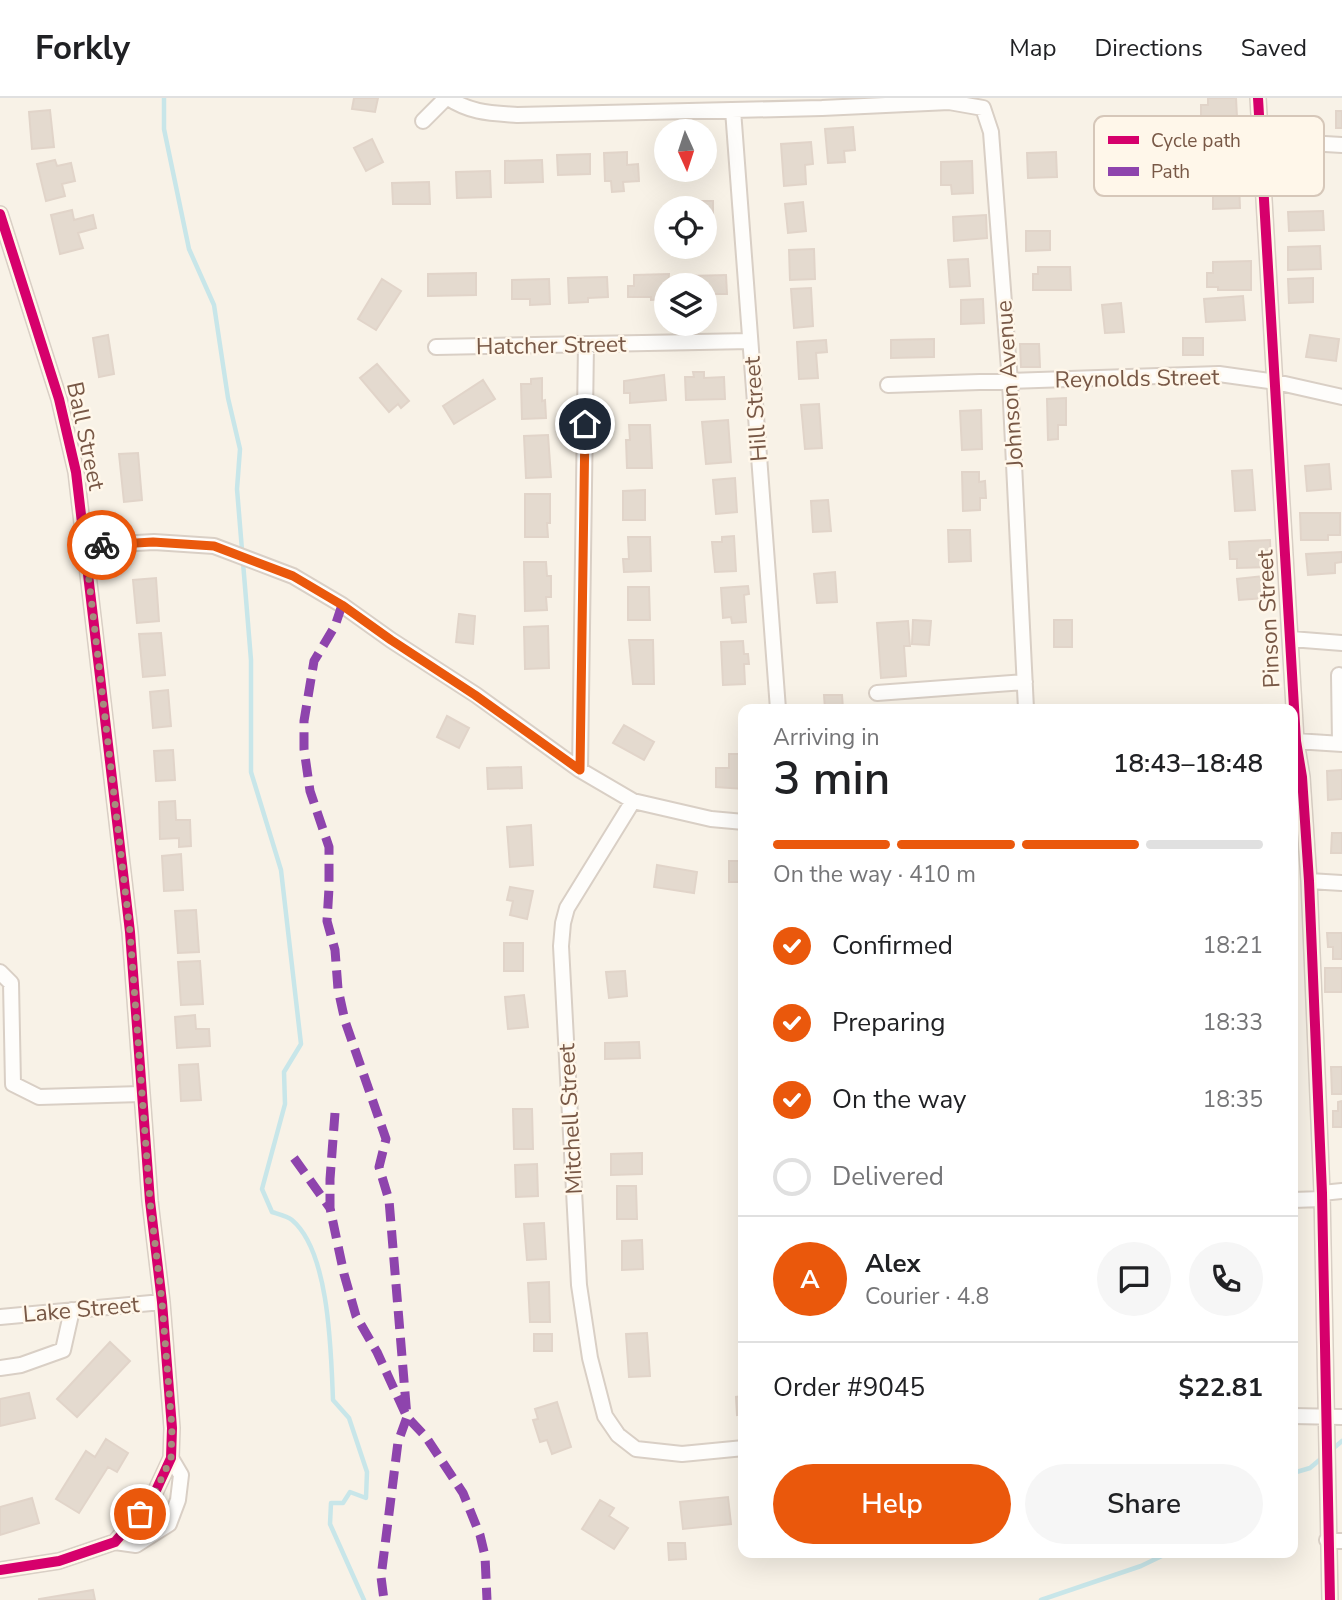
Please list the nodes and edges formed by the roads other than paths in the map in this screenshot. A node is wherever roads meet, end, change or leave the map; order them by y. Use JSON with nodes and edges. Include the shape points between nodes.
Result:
{"nodes":[{"id":1,"x":447,"y":98,"type":"edge"},
{"id":2,"x":1258,"y":98,"type":"edge"},
{"id":3,"x":822,"y":103,"type":"edge"},
{"id":4,"x":733,"y":110,"type":"junction"},
{"id":5,"x":1258,"y":116,"type":"edge"},
{"id":6,"x":424,"y":121,"type":"dead end"},
{"id":7,"x":1324,"y":144,"type":"edge"},
{"id":8,"x":1342,"y":145,"type":"edge"},
{"id":9,"x":1263,"y":196,"type":"edge"},
{"id":10,"x":0,"y":214,"type":"edge"},
{"id":11,"x":750,"y":341,"type":"junction"},
{"id":12,"x":586,"y":344,"type":"junction"},
{"id":13,"x":436,"y":347,"type":"dead end"},
{"id":14,"x":1010,"y":382,"type":"junction"},
{"id":15,"x":1276,"y":382,"type":"junction"},
{"id":16,"x":888,"y":385,"type":"dead end"},
{"id":17,"x":1342,"y":397,"type":"edge"},
{"id":18,"x":85,"y":546,"type":"junction"},
{"id":19,"x":1290,"y":639,"type":"junction"},
{"id":20,"x":1342,"y":643,"type":"edge"},
{"id":21,"x":1339,"y":675,"type":"dead end"},
{"id":22,"x":1025,"y":681,"type":"junction"},
{"id":23,"x":877,"y":693,"type":"dead end"},
{"id":24,"x":778,"y":704,"type":"edge"},
{"id":25,"x":1026,"y":704,"type":"edge"},
{"id":26,"x":1294,"y":704,"type":"edge"},
{"id":27,"x":1298,"y":741,"type":"edge"},
{"id":28,"x":1341,"y":743,"type":"edge"},
{"id":29,"x":580,"y":770,"type":"junction"},
{"id":30,"x":1298,"y":786,"type":"edge"},
{"id":31,"x":633,"y":801,"type":"junction"},
{"id":32,"x":738,"y":821,"type":"edge"},
{"id":33,"x":1309,"y":881,"type":"junction"},
{"id":34,"x":1342,"y":883,"type":"edge"},
{"id":35,"x":0,"y":972,"type":"edge"},
{"id":36,"x":141,"y":1094,"type":"junction"},
{"id":37,"x":1342,"y":1191,"type":"edge"},
{"id":38,"x":1322,"y":1196,"type":"junction"},
{"id":39,"x":1298,"y":1199,"type":"edge"},
{"id":40,"x":162,"y":1302,"type":"junction"},
{"id":41,"x":72,"y":1310,"type":"junction"},
{"id":42,"x":0,"y":1317,"type":"edge"},
{"id":43,"x":0,"y":1368,"type":"edge"},
{"id":44,"x":1298,"y":1416,"type":"edge"},
{"id":45,"x":1326,"y":1417,"type":"junction"},
{"id":46,"x":1342,"y":1418,"type":"edge"},
{"id":47,"x":738,"y":1449,"type":"edge"},
{"id":48,"x":171,"y":1458,"type":"junction"},
{"id":49,"x":1335,"y":1540,"type":"edge"},
{"id":50,"x":115,"y":1542,"type":"junction"},
{"id":51,"x":0,"y":1570,"type":"edge"},
{"id":52,"x":1330,"y":1600,"type":"edge"}],
"edges":[{"from":1,"to":4,"type":"street","via":[[468,109],[517,115]]},
{"from":1,"to":6,"type":"street"},
{"from":2,"to":5,"type":"street","name":"Pinson Street"},
{"from":3,"to":4,"type":"street"},
{"from":3,"to":14,"type":"street","name":"Johnson Avenue","via":[[948,102],[983,108],[991,132]]},
{"from":4,"to":11,"type":"street","name":"Hill Street"},
{"from":7,"to":8,"type":"street"},
{"from":9,"to":15,"type":"street","name":"Pinson Street"},
{"from":10,"to":18,"type":"street","name":"Ball Street","via":[[59,399],[76,472]]},
{"from":11,"to":12,"type":"street","name":"Hatcher Street"},
{"from":11,"to":24,"type":"street","name":"Hill Street"},
{"from":12,"to":13,"type":"street","name":"Hatcher Street"},
{"from":12,"to":29,"type":"street"},
{"from":14,"to":15,"type":"street","name":"Reynolds Street","via":[[1184,374]]},
{"from":14,"to":16,"type":"street","name":"Reynolds Street"},
{"from":14,"to":22,"type":"street","name":"Johnson Avenue"},
{"from":15,"to":17,"type":"street","name":"Reynolds Street"},
{"from":15,"to":19,"type":"street","name":"Pinson Street"},
{"from":18,"to":29,"type":"street","via":[[153,542],[214,546],[293,576]]},
{"from":18,"to":36,"type":"street","name":"Ball Street","via":[[130,932]]},
{"from":19,"to":20,"type":"street"},
{"from":19,"to":26,"type":"street","name":"Pinson Street"},
{"from":21,"to":28,"type":"street"},
{"from":22,"to":23,"type":"street"},
{"from":22,"to":25,"type":"street","name":"Johnson Avenue"},
{"from":27,"to":28,"type":"street"},
{"from":29,"to":31,"type":"street"},
{"from":30,"to":33,"type":"street","name":"Pinson Street"},
{"from":31,"to":32,"type":"street"},
{"from":31,"to":47,"type":"street","name":"Mitchell Street","via":[[567,908],[563,923],[579,1285],[597,1392],[618,1435],[636,1449],[682,1454]]},
{"from":33,"to":34,"type":"street"},
{"from":33,"to":38,"type":"street","name":"Pinson Street"},
{"from":35,"to":36,"type":"street","via":[[11,983],[13,1084],[39,1097]]},
{"from":36,"to":40,"type":"street","name":"Ball Street"},
{"from":37,"to":38,"type":"street"},
{"from":38,"to":39,"type":"street"},
{"from":38,"to":45,"type":"street","name":"Pinson Street"},
{"from":40,"to":41,"type":"street","name":"Lake Street"},
{"from":40,"to":48,"type":"street","name":"Ball Street"},
{"from":41,"to":42,"type":"street","name":"Lake Street"},
{"from":41,"to":43,"type":"street","via":[[63,1350]]},
{"from":44,"to":45,"type":"street"},
{"from":45,"to":46,"type":"street"},
{"from":45,"to":49,"type":"street","name":"Pinson Street"},
{"from":48,"to":50,"type":"street","name":"Ball Street","via":[[152,1499]]},
{"from":48,"to":50,"type":"street","via":[[181,1475],[169,1524],[136,1545]]},
{"from":49,"to":52,"type":"street","name":"Pinson Street"},
{"from":50,"to":51,"type":"street","name":"Ball Street","via":[[59,1562]]}]}
